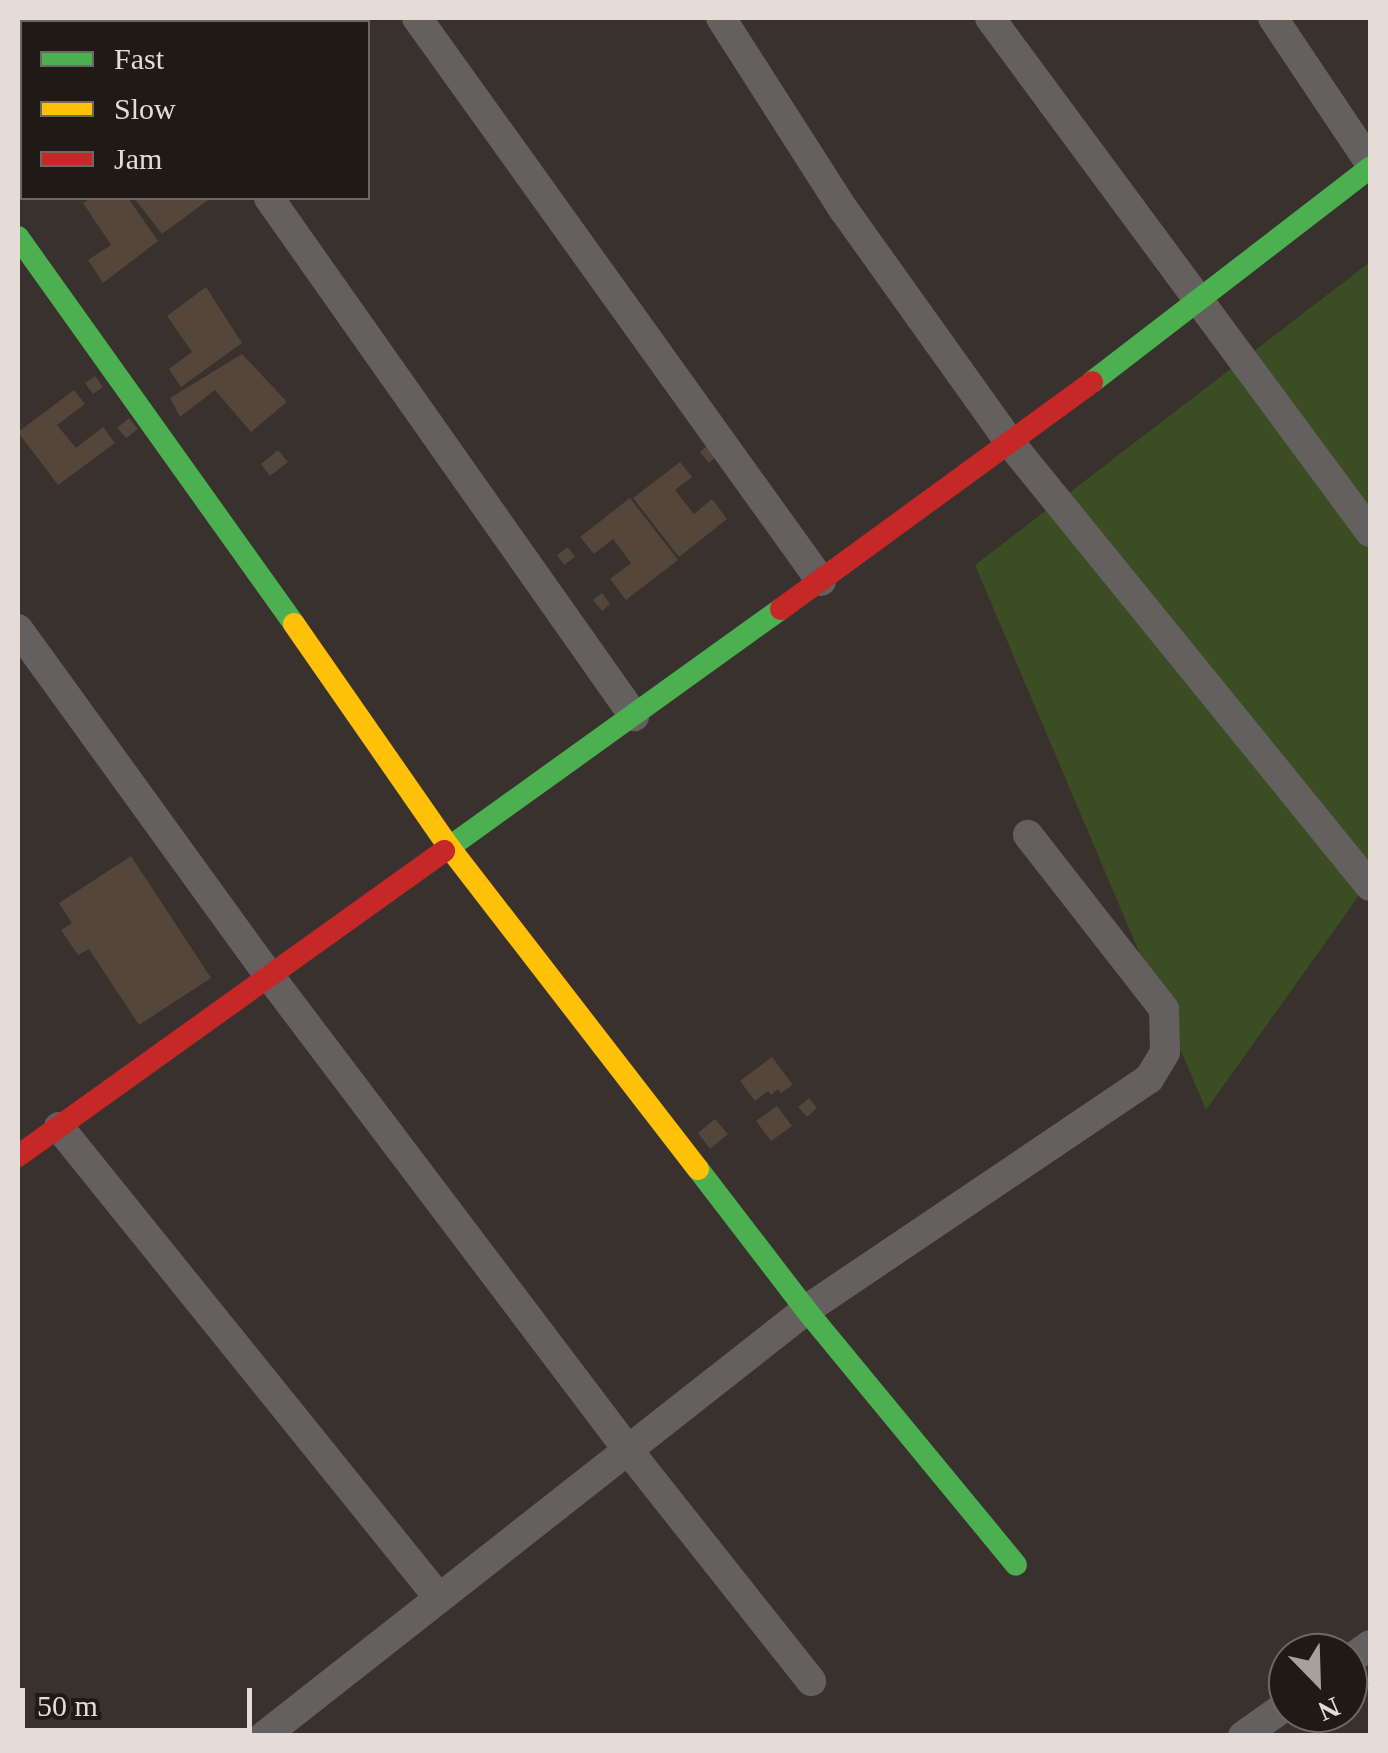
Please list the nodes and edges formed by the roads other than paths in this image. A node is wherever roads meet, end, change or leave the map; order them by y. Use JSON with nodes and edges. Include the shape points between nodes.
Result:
{"nodes":[{"id":1,"x":417,"y":18,"type":"edge"},
{"id":2,"x":721,"y":18,"type":"edge"},
{"id":3,"x":990,"y":18,"type":"edge"},
{"id":4,"x":1274,"y":18,"type":"edge"},
{"id":5,"x":1370,"y":165,"type":"edge"},
{"id":6,"x":270,"y":200,"type":"edge"},
{"id":7,"x":18,"y":237,"type":"edge"},
{"id":8,"x":1196,"y":300,"type":"junction"},
{"id":9,"x":1011,"y":444,"type":"junction"},
{"id":10,"x":1370,"y":532,"type":"edge"},
{"id":11,"x":821,"y":581,"type":"junction"},
{"id":12,"x":18,"y":629,"type":"edge"},
{"id":13,"x":634,"y":716,"type":"junction"},
{"id":14,"x":1028,"y":834,"type":"dead end"},
{"id":15,"x":449,"y":848,"type":"junction"},
{"id":16,"x":1370,"y":886,"type":"edge"},
{"id":17,"x":268,"y":974,"type":"junction"},
{"id":18,"x":59,"y":1128,"type":"junction"},
{"id":19,"x":18,"y":1156,"type":"edge"},
{"id":20,"x":806,"y":1310,"type":"junction"},
{"id":21,"x":628,"y":1450,"type":"junction"},
{"id":22,"x":1016,"y":1565,"type":"dead end"},
{"id":23,"x":439,"y":1598,"type":"junction"},
{"id":24,"x":811,"y":1681,"type":"dead end"},
{"id":25,"x":1268,"y":1718,"type":"edge"},
{"id":26,"x":264,"y":1736,"type":"edge"},
{"id":27,"x":1243,"y":1736,"type":"edge"}],
"edges":[{"from":1,"to":11,"type":"street"},
{"from":2,"to":9,"type":"street","via":[[844,210]]},
{"from":3,"to":8,"type":"street"},
{"from":4,"to":5,"type":"street"},
{"from":5,"to":8,"type":"street"},
{"from":6,"to":13,"type":"street"},
{"from":7,"to":15,"type":"street"},
{"from":8,"to":9,"type":"street"},
{"from":8,"to":10,"type":"street"},
{"from":9,"to":11,"type":"street"},
{"from":9,"to":16,"type":"street"},
{"from":11,"to":13,"type":"street"},
{"from":12,"to":17,"type":"street"},
{"from":13,"to":15,"type":"street"},
{"from":14,"to":20,"type":"street","via":[[1164,1010],[1165,1052],[1148,1079]]},
{"from":15,"to":17,"type":"street"},
{"from":15,"to":20,"type":"street"},
{"from":17,"to":18,"type":"street"},
{"from":17,"to":21,"type":"street"},
{"from":18,"to":19,"type":"street"},
{"from":18,"to":23,"type":"street"},
{"from":20,"to":21,"type":"street"},
{"from":20,"to":22,"type":"street"},
{"from":21,"to":23,"type":"street"},
{"from":21,"to":24,"type":"street"},
{"from":23,"to":26,"type":"street"},
{"from":25,"to":27,"type":"street"}]}
